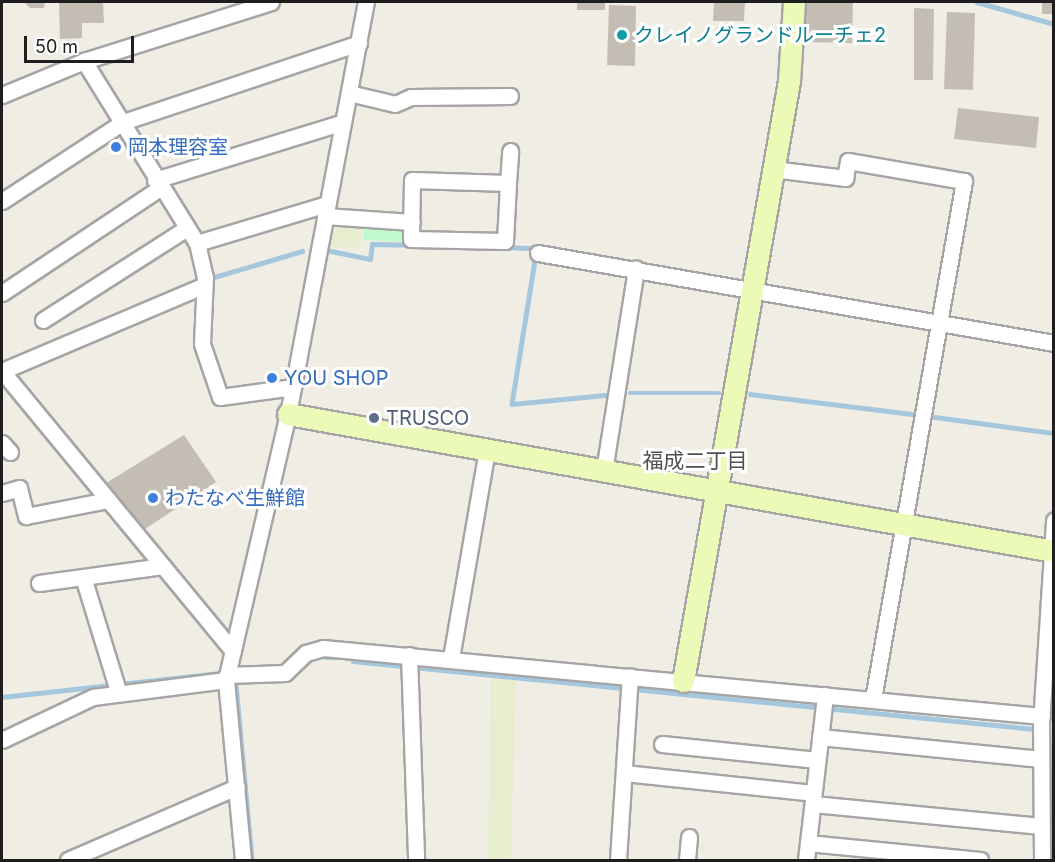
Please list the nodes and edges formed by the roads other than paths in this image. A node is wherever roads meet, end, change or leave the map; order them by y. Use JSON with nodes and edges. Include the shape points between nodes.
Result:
{"nodes":[{"id":1,"x":271,"y":2,"type":"edge"},
{"id":2,"x":366,"y":2,"type":"edge"},
{"id":3,"x":795,"y":2,"type":"edge"},
{"id":4,"x":359,"y":43,"type":"junction"},
{"id":5,"x":84,"y":61,"type":"junction"},
{"id":6,"x":349,"y":93,"type":"junction"},
{"id":7,"x":2,"y":95,"type":"edge"},
{"id":8,"x":510,"y":96,"type":"dead end"},
{"id":9,"x":123,"y":122,"type":"junction"},
{"id":10,"x":344,"y":122,"type":"junction"},
{"id":11,"x":510,"y":151,"type":"dead end"},
{"id":12,"x":773,"y":169,"type":"junction"},
{"id":13,"x":508,"y":183,"type":"junction"},
{"id":14,"x":158,"y":184,"type":"junction"},
{"id":15,"x":2,"y":201,"type":"edge"},
{"id":16,"x":326,"y":210,"type":"junction"},
{"id":17,"x":412,"y":222,"type":"junction"},
{"id":18,"x":187,"y":228,"type":"junction"},
{"id":19,"x":197,"y":243,"type":"junction"},
{"id":20,"x":538,"y":253,"type":"dead end"},
{"id":21,"x":636,"y":269,"type":"junction"},
{"id":22,"x":205,"y":285,"type":"junction"},
{"id":23,"x":750,"y":288,"type":"junction"},
{"id":24,"x":2,"y":293,"type":"edge"},
{"id":25,"x":43,"y":320,"type":"dead end"},
{"id":26,"x":941,"y":322,"type":"junction"},
{"id":27,"x":1053,"y":343,"type":"edge"},
{"id":28,"x":2,"y":371,"type":"edge"},
{"id":29,"x":293,"y":387,"type":"junction"},
{"id":30,"x":288,"y":414,"type":"junction"},
{"id":31,"x":487,"y":449,"type":"junction"},
{"id":32,"x":604,"y":471,"type":"junction"},
{"id":33,"x":716,"y":491,"type":"junction"},
{"id":34,"x":2,"y":493,"type":"edge"},
{"id":35,"x":108,"y":500,"type":"junction"},
{"id":36,"x":1053,"y":520,"type":"edge"},
{"id":37,"x":904,"y":524,"type":"junction"},
{"id":38,"x":1048,"y":550,"type":"junction"},
{"id":39,"x":163,"y":566,"type":"junction"},
{"id":40,"x":83,"y":577,"type":"junction"},
{"id":41,"x":39,"y":583,"type":"dead end"},
{"id":42,"x":1051,"y":626,"type":"edge"},
{"id":43,"x":233,"y":651,"type":"junction"},
{"id":44,"x":452,"y":658,"type":"junction"},
{"id":45,"x":410,"y":662,"type":"junction"},
{"id":46,"x":226,"y":678,"type":"junction"},
{"id":47,"x":683,"y":681,"type":"junction"},
{"id":48,"x":629,"y":683,"type":"junction"},
{"id":49,"x":117,"y":686,"type":"junction"},
{"id":50,"x":873,"y":699,"type":"junction"},
{"id":51,"x":824,"y":703,"type":"junction"},
{"id":52,"x":1046,"y":721,"type":"edge"},
{"id":53,"x":820,"y":737,"type":"junction"},
{"id":54,"x":2,"y":740,"type":"edge"},
{"id":55,"x":662,"y":744,"type":"dead end"},
{"id":56,"x":1041,"y":759,"type":"junction"},
{"id":57,"x":817,"y":760,"type":"junction"},
{"id":58,"x":624,"y":773,"type":"junction"},
{"id":59,"x":237,"y":787,"type":"junction"},
{"id":60,"x":813,"y":799,"type":"junction"},
{"id":61,"x":1041,"y":826,"type":"junction"},
{"id":62,"x":689,"y":837,"type":"dead end"},
{"id":63,"x":808,"y":843,"type":"junction"},
{"id":64,"x":68,"y":861,"type":"edge"},
{"id":65,"x":243,"y":861,"type":"edge"},
{"id":66,"x":416,"y":861,"type":"edge"},
{"id":67,"x":618,"y":861,"type":"edge"},
{"id":68,"x":687,"y":861,"type":"edge"},
{"id":69,"x":806,"y":861,"type":"edge"},
{"id":70,"x":980,"y":861,"type":"edge"},
{"id":71,"x":1042,"y":861,"type":"edge"}],
"edges":[{"from":1,"to":5,"type":"street"},
{"from":2,"to":4,"type":"street"},
{"from":3,"to":12,"type":"street","via":[[791,70]]},
{"from":4,"to":6,"type":"street"},
{"from":4,"to":9,"type":"street"},
{"from":5,"to":7,"type":"street"},
{"from":5,"to":9,"type":"street"},
{"from":6,"to":8,"type":"street","via":[[394,104],[411,97]]},
{"from":6,"to":10,"type":"street"},
{"from":9,"to":14,"type":"street"},
{"from":9,"to":15,"type":"street"},
{"from":10,"to":14,"type":"street"},
{"from":10,"to":16,"type":"street"},
{"from":11,"to":13,"type":"street"},
{"from":12,"to":23,"type":"street"},
{"from":12,"to":26,"type":"street","via":[[845,178],[848,161],[964,181]]},
{"from":13,"to":17,"type":"street","via":[[412,180]]},
{"from":13,"to":17,"type":"street","via":[[505,241],[411,239]]},
{"from":14,"to":18,"type":"street"},
{"from":14,"to":24,"type":"street"},
{"from":16,"to":17,"type":"street"},
{"from":16,"to":19,"type":"street"},
{"from":16,"to":29,"type":"street"},
{"from":18,"to":19,"type":"street"},
{"from":18,"to":25,"type":"street"},
{"from":19,"to":22,"type":"street"},
{"from":20,"to":21,"type":"street"},
{"from":21,"to":23,"type":"street"},
{"from":21,"to":32,"type":"street"},
{"from":22,"to":28,"type":"street"},
{"from":22,"to":29,"type":"street","via":[[202,344],[220,398]]},
{"from":23,"to":26,"type":"street"},
{"from":23,"to":33,"type":"street"},
{"from":26,"to":27,"type":"street"},
{"from":26,"to":37,"type":"street"},
{"from":28,"to":35,"type":"street"},
{"from":29,"to":30,"type":"street"},
{"from":30,"to":31,"type":"street"},
{"from":30,"to":43,"type":"street"},
{"from":31,"to":32,"type":"street"},
{"from":31,"to":44,"type":"street"},
{"from":32,"to":33,"type":"street"},
{"from":33,"to":37,"type":"street"},
{"from":33,"to":47,"type":"street"},
{"from":34,"to":35,"type":"street","via":[[19,488],[26,516]]},
{"from":35,"to":39,"type":"street"},
{"from":36,"to":38,"type":"street"},
{"from":37,"to":38,"type":"street"},
{"from":37,"to":50,"type":"street"},
{"from":38,"to":42,"type":"street"},
{"from":39,"to":40,"type":"street"},
{"from":39,"to":43,"type":"street"},
{"from":40,"to":41,"type":"street"},
{"from":40,"to":49,"type":"street"},
{"from":42,"to":52,"type":"street"},
{"from":43,"to":46,"type":"street"},
{"from":44,"to":45,"type":"street"},
{"from":44,"to":48,"type":"street"},
{"from":45,"to":46,"type":"street","via":[[323,648],[306,653],[285,673]]},
{"from":45,"to":66,"type":"street"},
{"from":46,"to":49,"type":"street"},
{"from":46,"to":59,"type":"street"},
{"from":47,"to":48,"type":"street"},
{"from":47,"to":51,"type":"street"},
{"from":48,"to":58,"type":"street"},
{"from":49,"to":54,"type":"street"},
{"from":50,"to":51,"type":"street"},
{"from":50,"to":52,"type":"street"},
{"from":51,"to":53,"type":"street"},
{"from":52,"to":56,"type":"street"},
{"from":53,"to":56,"type":"street"},
{"from":53,"to":57,"type":"street"},
{"from":55,"to":57,"type":"street"},
{"from":56,"to":61,"type":"street"},
{"from":57,"to":60,"type":"street"},
{"from":58,"to":60,"type":"street"},
{"from":58,"to":67,"type":"street"},
{"from":59,"to":64,"type":"street"},
{"from":59,"to":65,"type":"street"},
{"from":60,"to":61,"type":"street"},
{"from":60,"to":63,"type":"street"},
{"from":61,"to":71,"type":"street"},
{"from":62,"to":68,"type":"street"},
{"from":63,"to":69,"type":"street"},
{"from":63,"to":70,"type":"street"}]}
